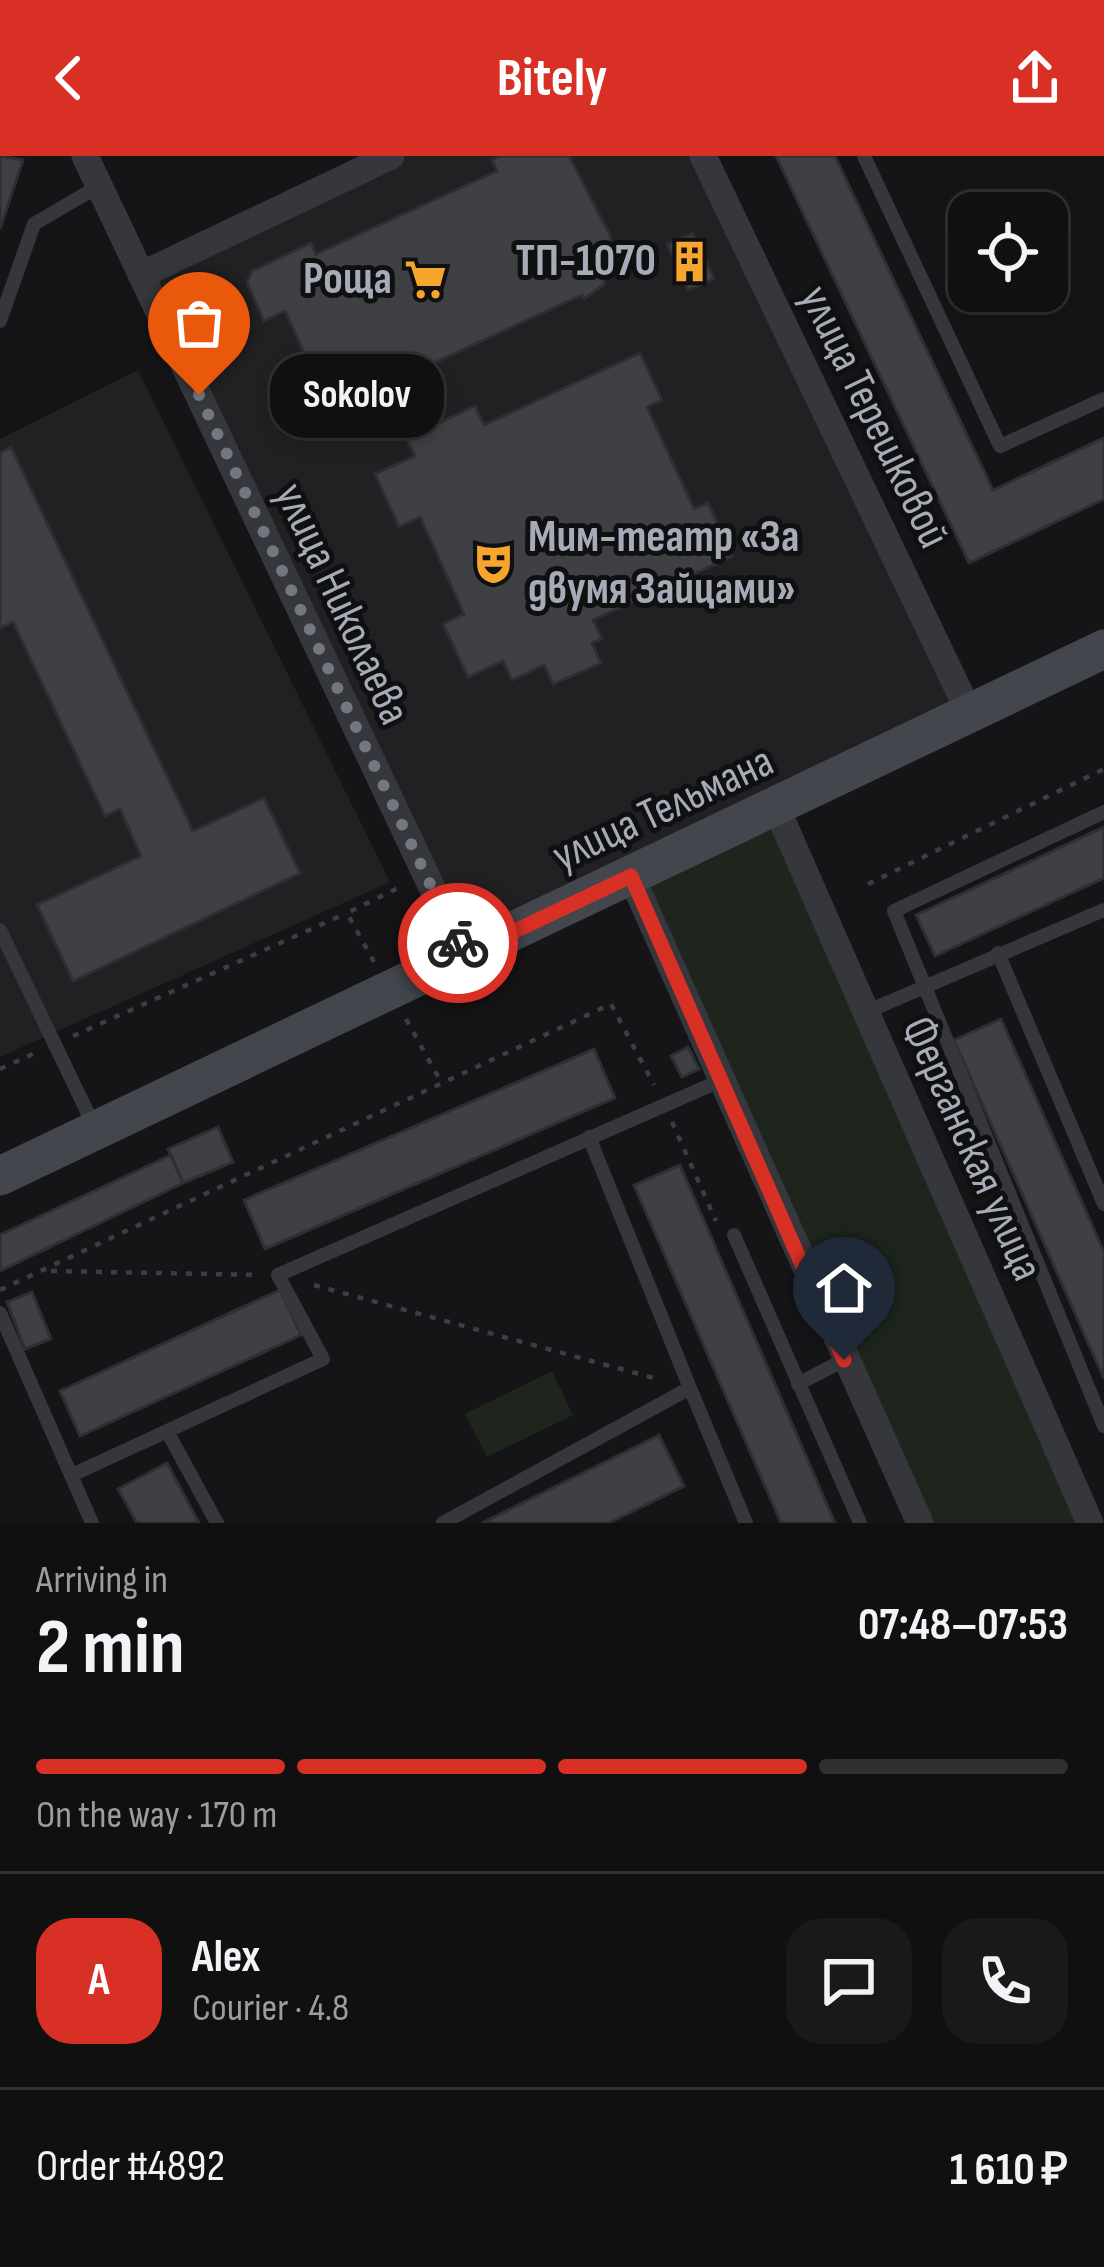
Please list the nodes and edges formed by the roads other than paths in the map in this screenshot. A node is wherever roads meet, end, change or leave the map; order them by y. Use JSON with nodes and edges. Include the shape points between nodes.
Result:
{"nodes":[{"id":1,"x":117,"y":156,"type":"edge"},
{"id":2,"x":391,"y":156,"type":"edge"},
{"id":3,"x":703,"y":156,"type":"edge"},
{"id":4,"x":863,"y":156,"type":"edge"},
{"id":5,"x":92,"y":170,"type":"edge"},
{"id":6,"x":143,"y":274,"type":"junction"},
{"id":7,"x":0,"y":321,"type":"edge"},
{"id":8,"x":1104,"y":399,"type":"edge"},
{"id":9,"x":1104,"y":649,"type":"edge"},
{"id":10,"x":970,"y":714,"type":"junction"},
{"id":11,"x":777,"y":809,"type":"junction"},
{"id":12,"x":1104,"y":812,"type":"edge"},
{"id":13,"x":631,"y":876,"type":"junction"},
{"id":14,"x":1104,"y":910,"type":"edge"},
{"id":15,"x":0,"y":930,"type":"edge"},
{"id":16,"x":998,"y":953,"type":"junction"},
{"id":17,"x":464,"y":955,"type":"junction"},
{"id":18,"x":925,"y":983,"type":"junction"},
{"id":19,"x":866,"y":1012,"type":"junction"},
{"id":20,"x":722,"y":1080,"type":"junction"},
{"id":21,"x":97,"y":1130,"type":"junction"},
{"id":22,"x":589,"y":1137,"type":"junction"},
{"id":23,"x":0,"y":1176,"type":"edge"},
{"id":24,"x":1104,"y":1204,"type":"edge"},
{"id":25,"x":734,"y":1235,"type":"dead end"},
{"id":26,"x":0,"y":1313,"type":"edge"},
{"id":27,"x":844,"y":1360,"type":"junction"},
{"id":28,"x":798,"y":1384,"type":"junction"},
{"id":29,"x":690,"y":1388,"type":"junction"},
{"id":30,"x":1104,"y":1426,"type":"edge"},
{"id":31,"x":168,"y":1433,"type":"junction"},
{"id":32,"x":74,"y":1474,"type":"junction"},
{"id":33,"x":92,"y":1523,"type":"edge"},
{"id":34,"x":217,"y":1523,"type":"edge"},
{"id":35,"x":443,"y":1523,"type":"edge"},
{"id":36,"x":746,"y":1523,"type":"edge"},
{"id":37,"x":860,"y":1523,"type":"edge"},
{"id":38,"x":920,"y":1523,"type":"edge"},
{"id":39,"x":1090,"y":1523,"type":"edge"}],
"edges":[{"from":1,"to":5,"type":"street"},
{"from":2,"to":6,"type":"street"},
{"from":3,"to":10,"type":"street","name":"улица Терешковой"},
{"from":4,"to":8,"type":"lane","via":[[1000,446]]},
{"from":5,"to":6,"type":"street","name":"улица Николаева"},
{"from":5,"to":7,"type":"lane","via":[[34,224]]},
{"from":6,"to":17,"type":"street","name":"улица Николаева"},
{"from":9,"to":10,"type":"main road","name":"улица Тельмана"},
{"from":10,"to":11,"type":"main road","name":"улица Тельмана"},
{"from":11,"to":13,"type":"main road","name":"улица Тельмана"},
{"from":11,"to":19,"type":"street","name":"Ферганская улица"},
{"from":12,"to":18,"type":"lane","via":[[894,911]]},
{"from":13,"to":17,"type":"main road","name":"улица Тельмана"},
{"from":13,"to":20,"type":"street"},
{"from":14,"to":16,"type":"lane"},
{"from":15,"to":21,"type":"lane"},
{"from":16,"to":18,"type":"lane"},
{"from":16,"to":24,"type":"lane"},
{"from":17,"to":21,"type":"main road","name":"улица Тельмана"},
{"from":18,"to":19,"type":"lane"},
{"from":18,"to":30,"type":"lane"},
{"from":19,"to":39,"type":"street","name":"Ферганская улица"},
{"from":20,"to":22,"type":"lane"},
{"from":20,"to":27,"type":"street"},
{"from":21,"to":23,"type":"main road","name":"улица Тельмана"},
{"from":22,"to":29,"type":"lane"},
{"from":22,"to":31,"type":"lane","via":[[278,1275],[322,1360]]},
{"from":25,"to":28,"type":"lane"},
{"from":26,"to":32,"type":"lane"},
{"from":27,"to":28,"type":"lane"},
{"from":27,"to":38,"type":"street"},
{"from":28,"to":37,"type":"lane"},
{"from":29,"to":35,"type":"lane"},
{"from":29,"to":36,"type":"lane"},
{"from":31,"to":32,"type":"lane"},
{"from":31,"to":34,"type":"lane"},
{"from":32,"to":33,"type":"lane"}]}
